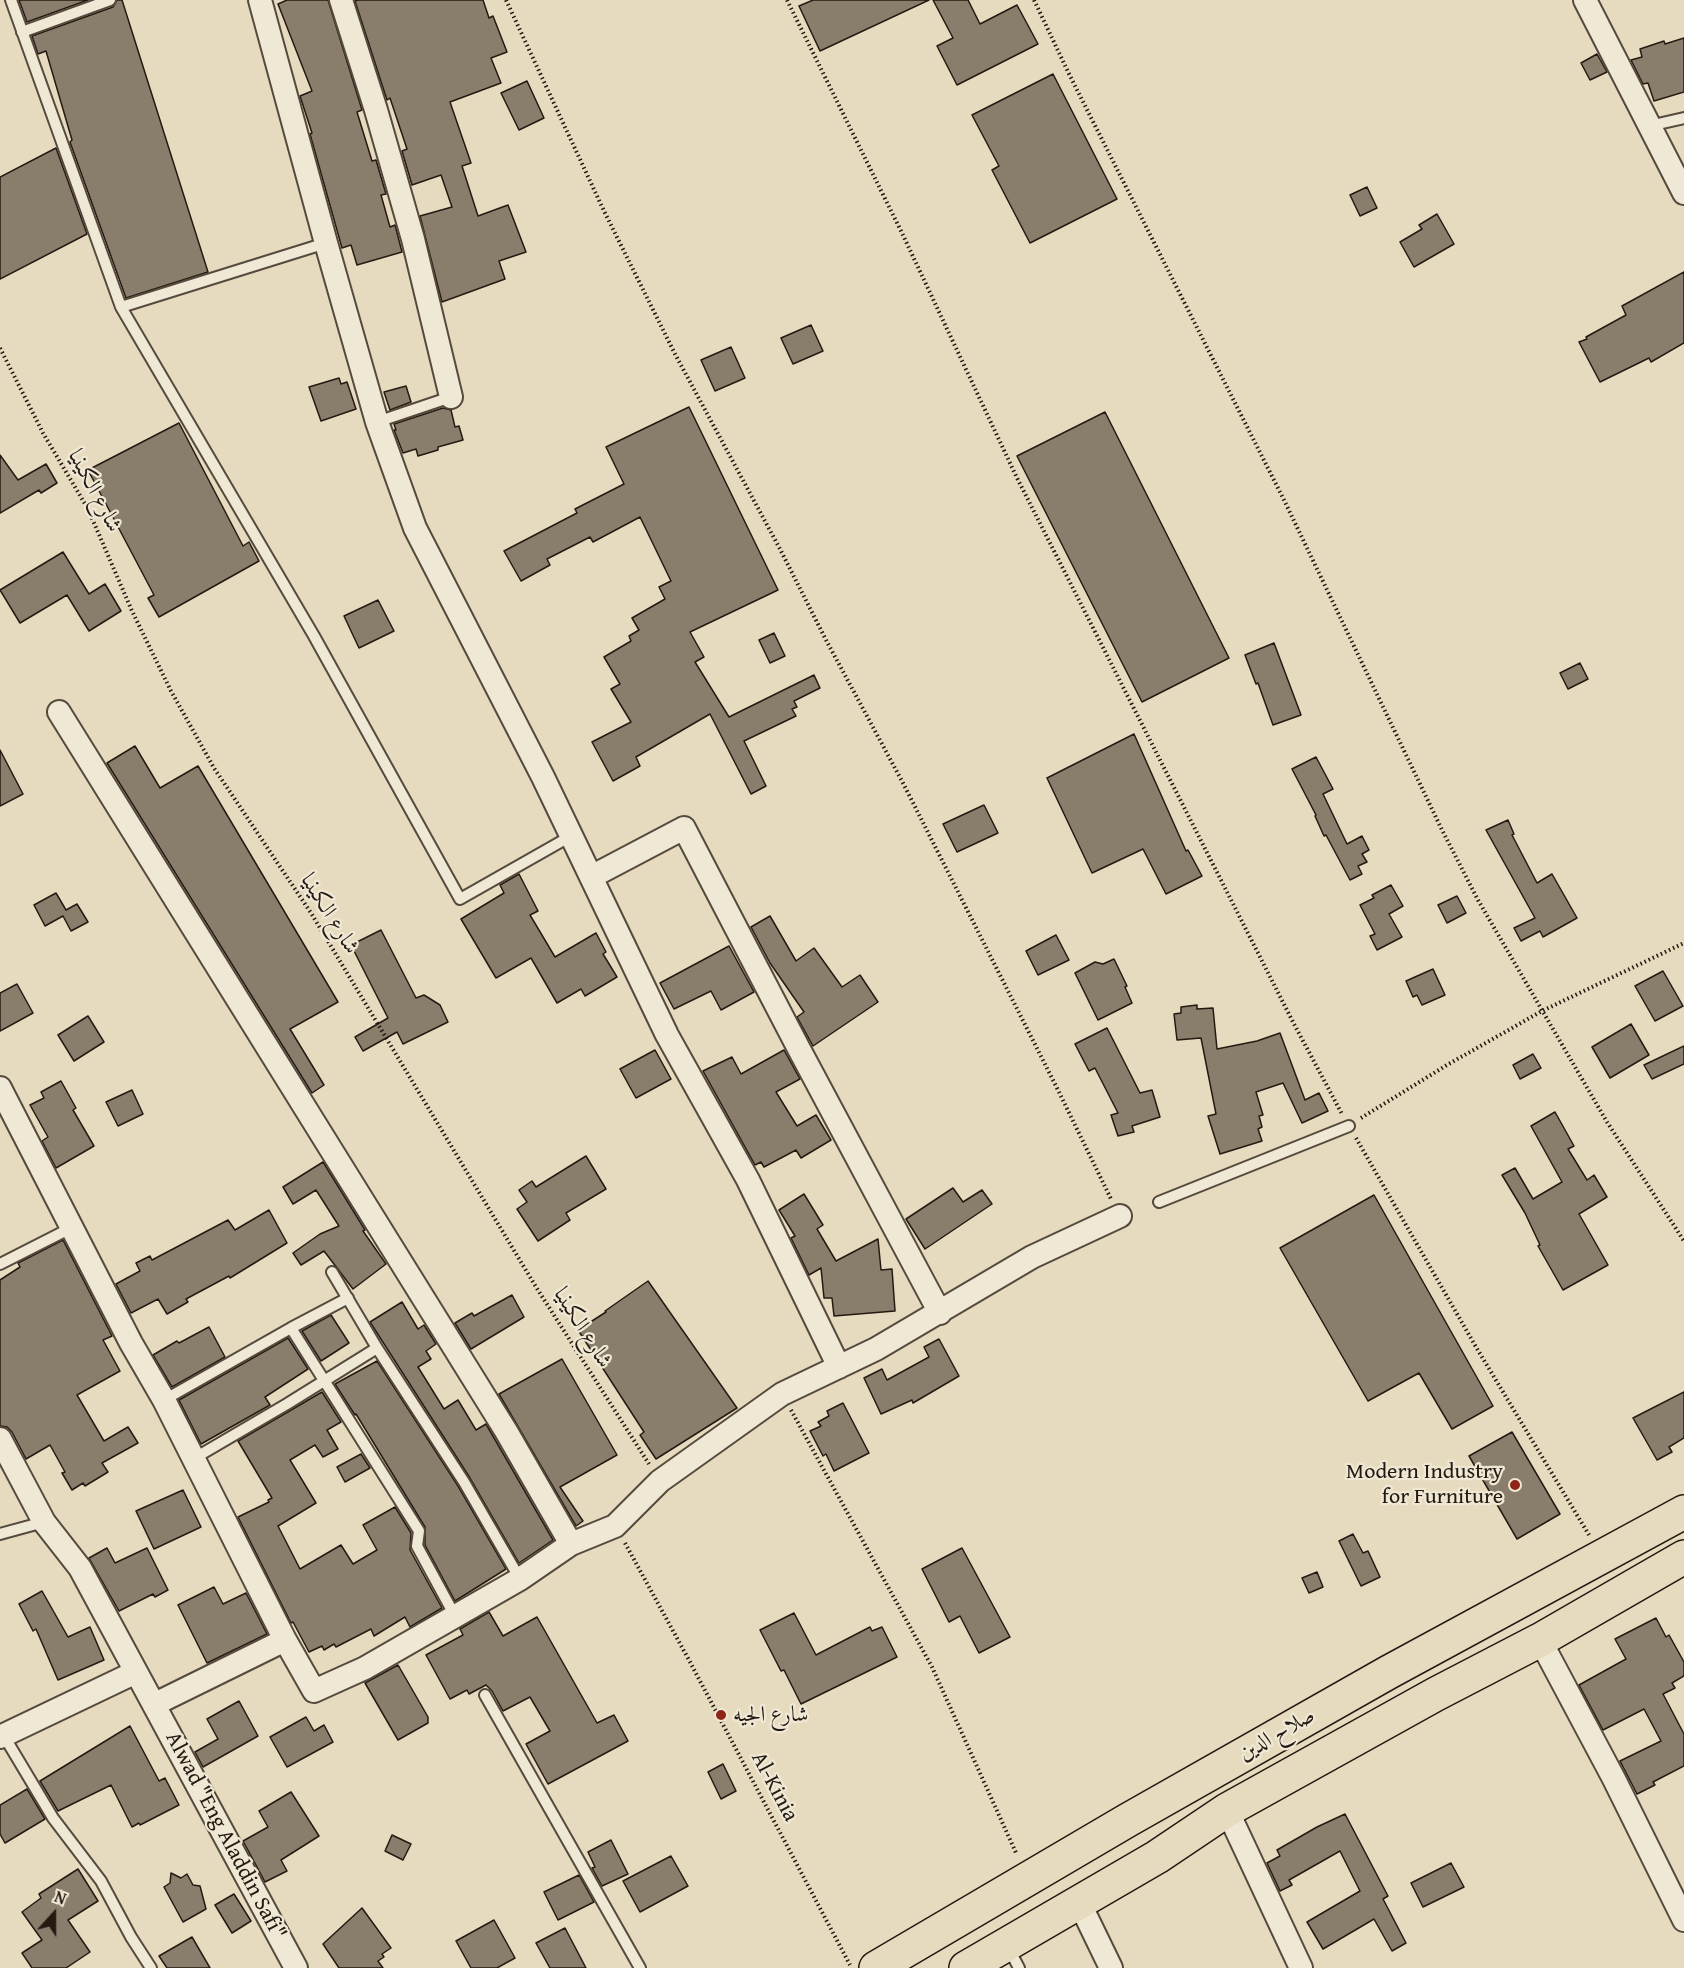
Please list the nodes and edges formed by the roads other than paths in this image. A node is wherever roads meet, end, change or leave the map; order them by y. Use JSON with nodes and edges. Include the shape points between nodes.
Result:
{"nodes":[{"id":1,"x":11,"y":0,"type":"edge"},
{"id":2,"x":110,"y":0,"type":"edge"},
{"id":3,"x":260,"y":0,"type":"edge"},
{"id":4,"x":341,"y":0,"type":"edge"},
{"id":5,"x":1584,"y":0,"type":"edge"},
{"id":6,"x":22,"y":32,"type":"junction"},
{"id":7,"x":1684,"y":118,"type":"edge"},
{"id":8,"x":1649,"y":126,"type":"junction"},
{"id":9,"x":1684,"y":193,"type":"edge"},
{"id":10,"x":326,"y":243,"type":"junction"},
{"id":11,"x":122,"y":306,"type":"junction"},
{"id":12,"x":451,"y":397,"type":"joint"},
{"id":13,"x":377,"y":422,"type":"junction"},
{"id":14,"x":59,"y":712,"type":"dead end"},
{"id":15,"x":571,"y":836,"type":"junction"},
{"id":16,"x":591,"y":878,"type":"junction"},
{"id":17,"x":0,"y":1088,"type":"edge"},
{"id":18,"x":1349,"y":1126,"type":"road end"},
{"id":19,"x":1159,"y":1202,"type":"dead end"},
{"id":20,"x":1120,"y":1216,"type":"road end"},
{"id":21,"x":71,"y":1228,"type":"junction"},
{"id":22,"x":0,"y":1264,"type":"edge"},
{"id":23,"x":332,"y":1272,"type":"dead end"},
{"id":24,"x":348,"y":1298,"type":"junction"},
{"id":25,"x":940,"y":1313,"type":"junction"},
{"id":26,"x":291,"y":1328,"type":"junction"},
{"id":27,"x":377,"y":1348,"type":"junction"},
{"id":28,"x":838,"y":1367,"type":"junction"},
{"id":29,"x":324,"y":1380,"type":"junction"},
{"id":30,"x":164,"y":1400,"type":"junction"},
{"id":31,"x":0,"y":1439,"type":"edge"},
{"id":32,"x":193,"y":1459,"type":"junction"},
{"id":33,"x":1684,"y":1512,"type":"edge"},
{"id":34,"x":44,"y":1522,"type":"junction"},
{"id":35,"x":0,"y":1534,"type":"edge"},
{"id":36,"x":571,"y":1544,"type":"junction"},
{"id":37,"x":1684,"y":1557,"type":"edge"},
{"id":38,"x":520,"y":1579,"type":"junction"},
{"id":39,"x":455,"y":1616,"type":"junction"},
{"id":40,"x":1540,"y":1640,"type":"junction"},
{"id":41,"x":285,"y":1641,"type":"junction"},
{"id":42,"x":136,"y":1672,"type":"junction"},
{"id":43,"x":485,"y":1695,"type":"dead end"},
{"id":44,"x":155,"y":1704,"type":"junction"},
{"id":45,"x":2,"y":1736,"type":"edge"},
{"id":46,"x":1227,"y":1810,"type":"junction"},
{"id":47,"x":1142,"y":1813,"type":"junction"},
{"id":48,"x":1157,"y":1857,"type":"junction"},
{"id":49,"x":1079,"y":1902,"type":"junction"},
{"id":50,"x":1684,"y":1920,"type":"edge"},
{"id":51,"x":1013,"y":1956,"type":"edge"},
{"id":52,"x":151,"y":1968,"type":"edge"},
{"id":53,"x":296,"y":1968,"type":"edge"},
{"id":54,"x":640,"y":1968,"type":"edge"},
{"id":55,"x":876,"y":1968,"type":"edge"},
{"id":56,"x":966,"y":1968,"type":"edge"},
{"id":57,"x":1111,"y":1968,"type":"edge"},
{"id":58,"x":1301,"y":1968,"type":"edge"}],
"edges":[{"from":1,"to":6,"type":"lane"},
{"from":2,"to":6,"type":"lane"},
{"from":3,"to":10,"type":"street"},
{"from":4,"to":12,"type":"street","via":[[412,239]]},
{"from":5,"to":8,"type":"street"},
{"from":6,"to":11,"type":"lane"},
{"from":7,"to":8,"type":"lane"},
{"from":8,"to":9,"type":"street"},
{"from":10,"to":11,"type":"lane"},
{"from":10,"to":13,"type":"street"},
{"from":11,"to":15,"type":"lane","via":[[314,636],[459,899]]},
{"from":12,"to":13,"type":"lane"},
{"from":13,"to":15,"type":"street","via":[[415,528]]},
{"from":14,"to":36,"type":"street","via":[[506,1431]]},
{"from":15,"to":16,"type":"street"},
{"from":16,"to":25,"type":"street","via":[[684,828]]},
{"from":16,"to":28,"type":"street","via":[[667,1035],[748,1180]]},
{"from":17,"to":21,"type":"street"},
{"from":18,"to":19,"type":"lane"},
{"from":20,"to":25,"type":"street","via":[[1032,1257]]},
{"from":21,"to":22,"type":"lane"},
{"from":21,"to":30,"type":"street","via":[[130,1344]]},
{"from":23,"to":24,"type":"lane"},
{"from":24,"to":26,"type":"lane"},
{"from":24,"to":27,"type":"lane"},
{"from":25,"to":28,"type":"street"},
{"from":26,"to":29,"type":"lane"},
{"from":26,"to":30,"type":"lane"},
{"from":27,"to":29,"type":"lane"},
{"from":27,"to":38,"type":"lane","via":[[464,1482]]},
{"from":28,"to":36,"type":"street","via":[[782,1394],[660,1481],[615,1526]]},
{"from":29,"to":32,"type":"lane"},
{"from":29,"to":39,"type":"lane","via":[[419,1532],[417,1546]]},
{"from":30,"to":32,"type":"street"},
{"from":31,"to":34,"type":"street","name":"Alwad \"Eng Aladdin Safi\""},
{"from":32,"to":41,"type":"street"},
{"from":33,"to":47,"type":"highway","name":"صلاح الدين","via":[[1389,1672]]},
{"from":34,"to":35,"type":"lane"},
{"from":34,"to":42,"type":"street","name":"Alwad \"Eng Aladdin Safi\"","via":[[80,1568]]},
{"from":36,"to":38,"type":"street"},
{"from":37,"to":40,"type":"highway","name":"صلاح الدين"},
{"from":38,"to":39,"type":"street"},
{"from":39,"to":41,"type":"street","via":[[365,1668],[314,1691]]},
{"from":40,"to":46,"type":"highway","name":"صلاح الدين"},
{"from":40,"to":50,"type":"street"},
{"from":41,"to":44,"type":"street"},
{"from":42,"to":44,"type":"street","name":"Alwad \"Eng Aladdin Safi\""},
{"from":42,"to":45,"type":"street"},
{"from":43,"to":54,"type":"lane"},
{"from":44,"to":53,"type":"street","name":"Alwad \"Eng Aladdin Safi\""},
{"from":45,"to":52,"type":"lane","via":[[53,1818],[101,1881]]},
{"from":46,"to":48,"type":"highway","name":"صلاح الدين"},
{"from":46,"to":58,"type":"street"},
{"from":47,"to":48,"type":"highway","via":[[1136,1822],[1137,1833]]},
{"from":47,"to":55,"type":"highway","name":"صلاح الدين"},
{"from":48,"to":49,"type":"highway","name":"صلاح الدين"},
{"from":49,"to":51,"type":"highway","name":"صلاح الدين"},
{"from":49,"to":57,"type":"street"},
{"from":51,"to":56,"type":"highway","name":"صلاح الدين"}]}
